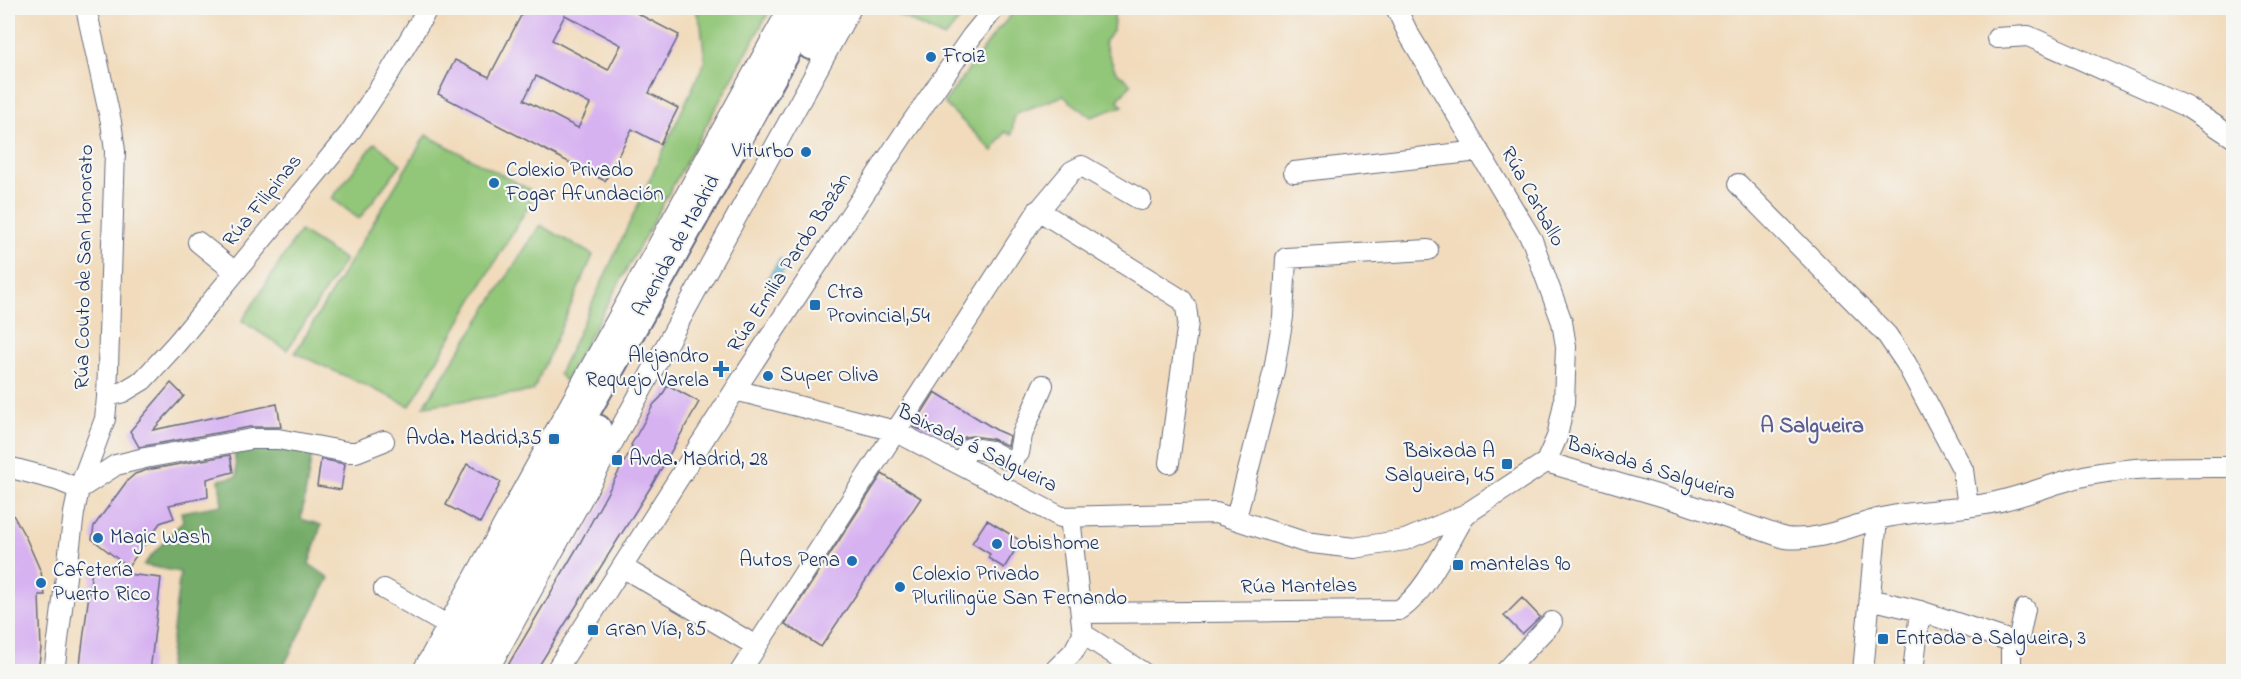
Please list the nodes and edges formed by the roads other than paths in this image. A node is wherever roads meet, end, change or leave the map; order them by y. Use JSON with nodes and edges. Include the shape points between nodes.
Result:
{"nodes":[{"id":1,"x":86,"y":8,"type":"edge"},
{"id":2,"x":428,"y":8,"type":"edge"},
{"id":3,"x":789,"y":8,"type":"edge"},
{"id":4,"x":810,"y":8,"type":"edge"},
{"id":5,"x":832,"y":8,"type":"edge"},
{"id":6,"x":851,"y":8,"type":"edge"},
{"id":7,"x":994,"y":8,"type":"edge"},
{"id":8,"x":1396,"y":8,"type":"edge"},
{"id":9,"x":1997,"y":38,"type":"dead end"},
{"id":10,"x":2234,"y":138,"type":"edge"},
{"id":11,"x":1479,"y":152,"type":"junction"},
{"id":12,"x":1294,"y":172,"type":"dead end"},
{"id":13,"x":1738,"y":184,"type":"dead end"},
{"id":14,"x":1141,"y":200,"type":"dead end"},
{"id":15,"x":1037,"y":212,"type":"junction"},
{"id":16,"x":198,"y":242,"type":"dead end"},
{"id":17,"x":1428,"y":250,"type":"dead end"},
{"id":18,"x":235,"y":272,"type":"junction"},
{"id":19,"x":1043,"y":385,"type":"dead end"},
{"id":20,"x":735,"y":390,"type":"junction"},
{"id":21,"x":107,"y":397,"type":"junction"},
{"id":22,"x":895,"y":431,"type":"junction"},
{"id":23,"x":384,"y":441,"type":"dead end"},
{"id":24,"x":1546,"y":462,"type":"junction"},
{"id":25,"x":1169,"y":463,"type":"dead end"},
{"id":26,"x":960,"y":464,"type":"junction"},
{"id":27,"x":2234,"y":467,"type":"edge"},
{"id":28,"x":8,"y":468,"type":"edge"},
{"id":29,"x":79,"y":489,"type":"junction"},
{"id":30,"x":1968,"y":507,"type":"junction"},
{"id":31,"x":1466,"y":514,"type":"junction"},
{"id":32,"x":1070,"y":517,"type":"junction"},
{"id":33,"x":1236,"y":518,"type":"junction"},
{"id":34,"x":1877,"y":519,"type":"junction"},
{"id":35,"x":622,"y":567,"type":"junction"},
{"id":36,"x":384,"y":589,"type":"dead end"},
{"id":37,"x":1870,"y":599,"type":"junction"},
{"id":38,"x":2025,"y":609,"type":"dead end"},
{"id":39,"x":1920,"y":611,"type":"junction"},
{"id":40,"x":1082,"y":613,"type":"junction"},
{"id":41,"x":1552,"y":622,"type":"dead end"},
{"id":42,"x":447,"y":625,"type":"junction"},
{"id":43,"x":1083,"y":634,"type":"junction"},
{"id":44,"x":2011,"y":641,"type":"junction"},
{"id":45,"x":756,"y":646,"type":"junction"},
{"id":46,"x":54,"y":672,"type":"edge"},
{"id":47,"x":422,"y":672,"type":"edge"},
{"id":48,"x":437,"y":672,"type":"edge"},
{"id":49,"x":464,"y":672,"type":"edge"},
{"id":50,"x":487,"y":672,"type":"edge"},
{"id":51,"x":555,"y":672,"type":"edge"},
{"id":52,"x":740,"y":672,"type":"edge"},
{"id":53,"x":1053,"y":672,"type":"edge"},
{"id":54,"x":1142,"y":672,"type":"edge"},
{"id":55,"x":1505,"y":672,"type":"edge"},
{"id":56,"x":1863,"y":672,"type":"edge"},
{"id":57,"x":1913,"y":672,"type":"edge"},
{"id":58,"x":2011,"y":672,"type":"edge"}],
"edges":[{"from":1,"to":21,"type":"street","name":"Rúa Couto de San Honorato","via":[[115,151]]},
{"from":2,"to":18,"type":"street","name":"Rúa Filipinas","via":[[349,134]]},
{"from":3,"to":42,"type":"street"},
{"from":4,"to":48,"type":"highway","name":"Avenida de Madrid"},
{"from":5,"to":49,"type":"highway","name":"Avenida de Madrid"},
{"from":6,"to":50,"type":"street","name":"Avenida de Madrid"},
{"from":7,"to":20,"type":"street","name":"Rúa Emilia Pardo Bazán","via":[[903,135]]},
{"from":8,"to":11,"type":"street","name":"Rúa Carballo"},
{"from":9,"to":10,"type":"street","via":[[2028,36],[2187,107]]},
{"from":11,"to":12,"type":"street"},
{"from":11,"to":24,"type":"street","name":"Rúa Carballo","via":[[1532,240],[1562,322],[1567,372],[1564,403],[1557,437]]},
{"from":13,"to":30,"type":"street","via":[[1887,335],[1963,470]]},
{"from":14,"to":15,"type":"street","via":[[1082,165],[1071,171]]},
{"from":15,"to":22,"type":"street"},
{"from":15,"to":25,"type":"street","via":[[1182,300],[1186,307],[1188,321]]},
{"from":16,"to":18,"type":"street"},
{"from":17,"to":33,"type":"street","via":[[1286,258],[1283,317],[1274,370]]},
{"from":18,"to":21,"type":"street","name":"Rúa Filipinas","via":[[142,380]]},
{"from":19,"to":26,"type":"street","via":[[1022,435],[1019,453],[1013,459],[970,448]]},
{"from":20,"to":22,"type":"street","name":"Baixada á Salgueira"},
{"from":20,"to":35,"type":"street","name":"Rúa Emilia Pardo Bazán"},
{"from":21,"to":29,"type":"street","name":"Rúa Couto de San Honorato","via":[[105,419]]},
{"from":22,"to":26,"type":"street","name":"Baixada á Salgueira"},
{"from":22,"to":45,"type":"street"},
{"from":23,"to":29,"type":"street","via":[[347,452],[278,439],[252,439],[116,465]]},
{"from":24,"to":31,"type":"street","name":"Baixada á Salgueira"},
{"from":24,"to":34,"type":"street","name":"Baixada á Salgueira","via":[[1682,502],[1785,538],[1820,538]]},
{"from":26,"to":32,"type":"street","name":"Baixada á Salgueira","via":[[1052,514]]},
{"from":27,"to":30,"type":"street","name":"Baixada á Salgueira","via":[[2110,472]]},
{"from":28,"to":29,"type":"street"},
{"from":29,"to":46,"type":"street","name":"Rúa Couto de San Honorato"},
{"from":30,"to":34,"type":"street","name":"Baixada á Salgueira"},
{"from":31,"to":33,"type":"street","name":"Baixada á Salgueira","via":[[1405,540],[1354,548],[1304,542]]},
{"from":31,"to":40,"type":"street","name":"Rúa Mantelas","via":[[1424,586],[1410,604],[1399,610]]},
{"from":32,"to":33,"type":"street","name":"Baixada á Salgueira","via":[[1216,513]]},
{"from":32,"to":40,"type":"street"},
{"from":34,"to":37,"type":"street"},
{"from":35,"to":45,"type":"street"},
{"from":35,"to":51,"type":"street","name":"Rúa Emilia Pardo Bazán"},
{"from":36,"to":42,"type":"street"},
{"from":37,"to":39,"type":"street"},
{"from":37,"to":56,"type":"street"},
{"from":38,"to":44,"type":"street","via":[[2019,638]]},
{"from":39,"to":44,"type":"street"},
{"from":39,"to":57,"type":"street"},
{"from":40,"to":43,"type":"street"},
{"from":41,"to":55,"type":"street"},
{"from":42,"to":47,"type":"street"},
{"from":43,"to":53,"type":"street","via":[[1074,651]]},
{"from":43,"to":54,"type":"street"},
{"from":44,"to":58,"type":"street"},
{"from":45,"to":52,"type":"street"}]}
